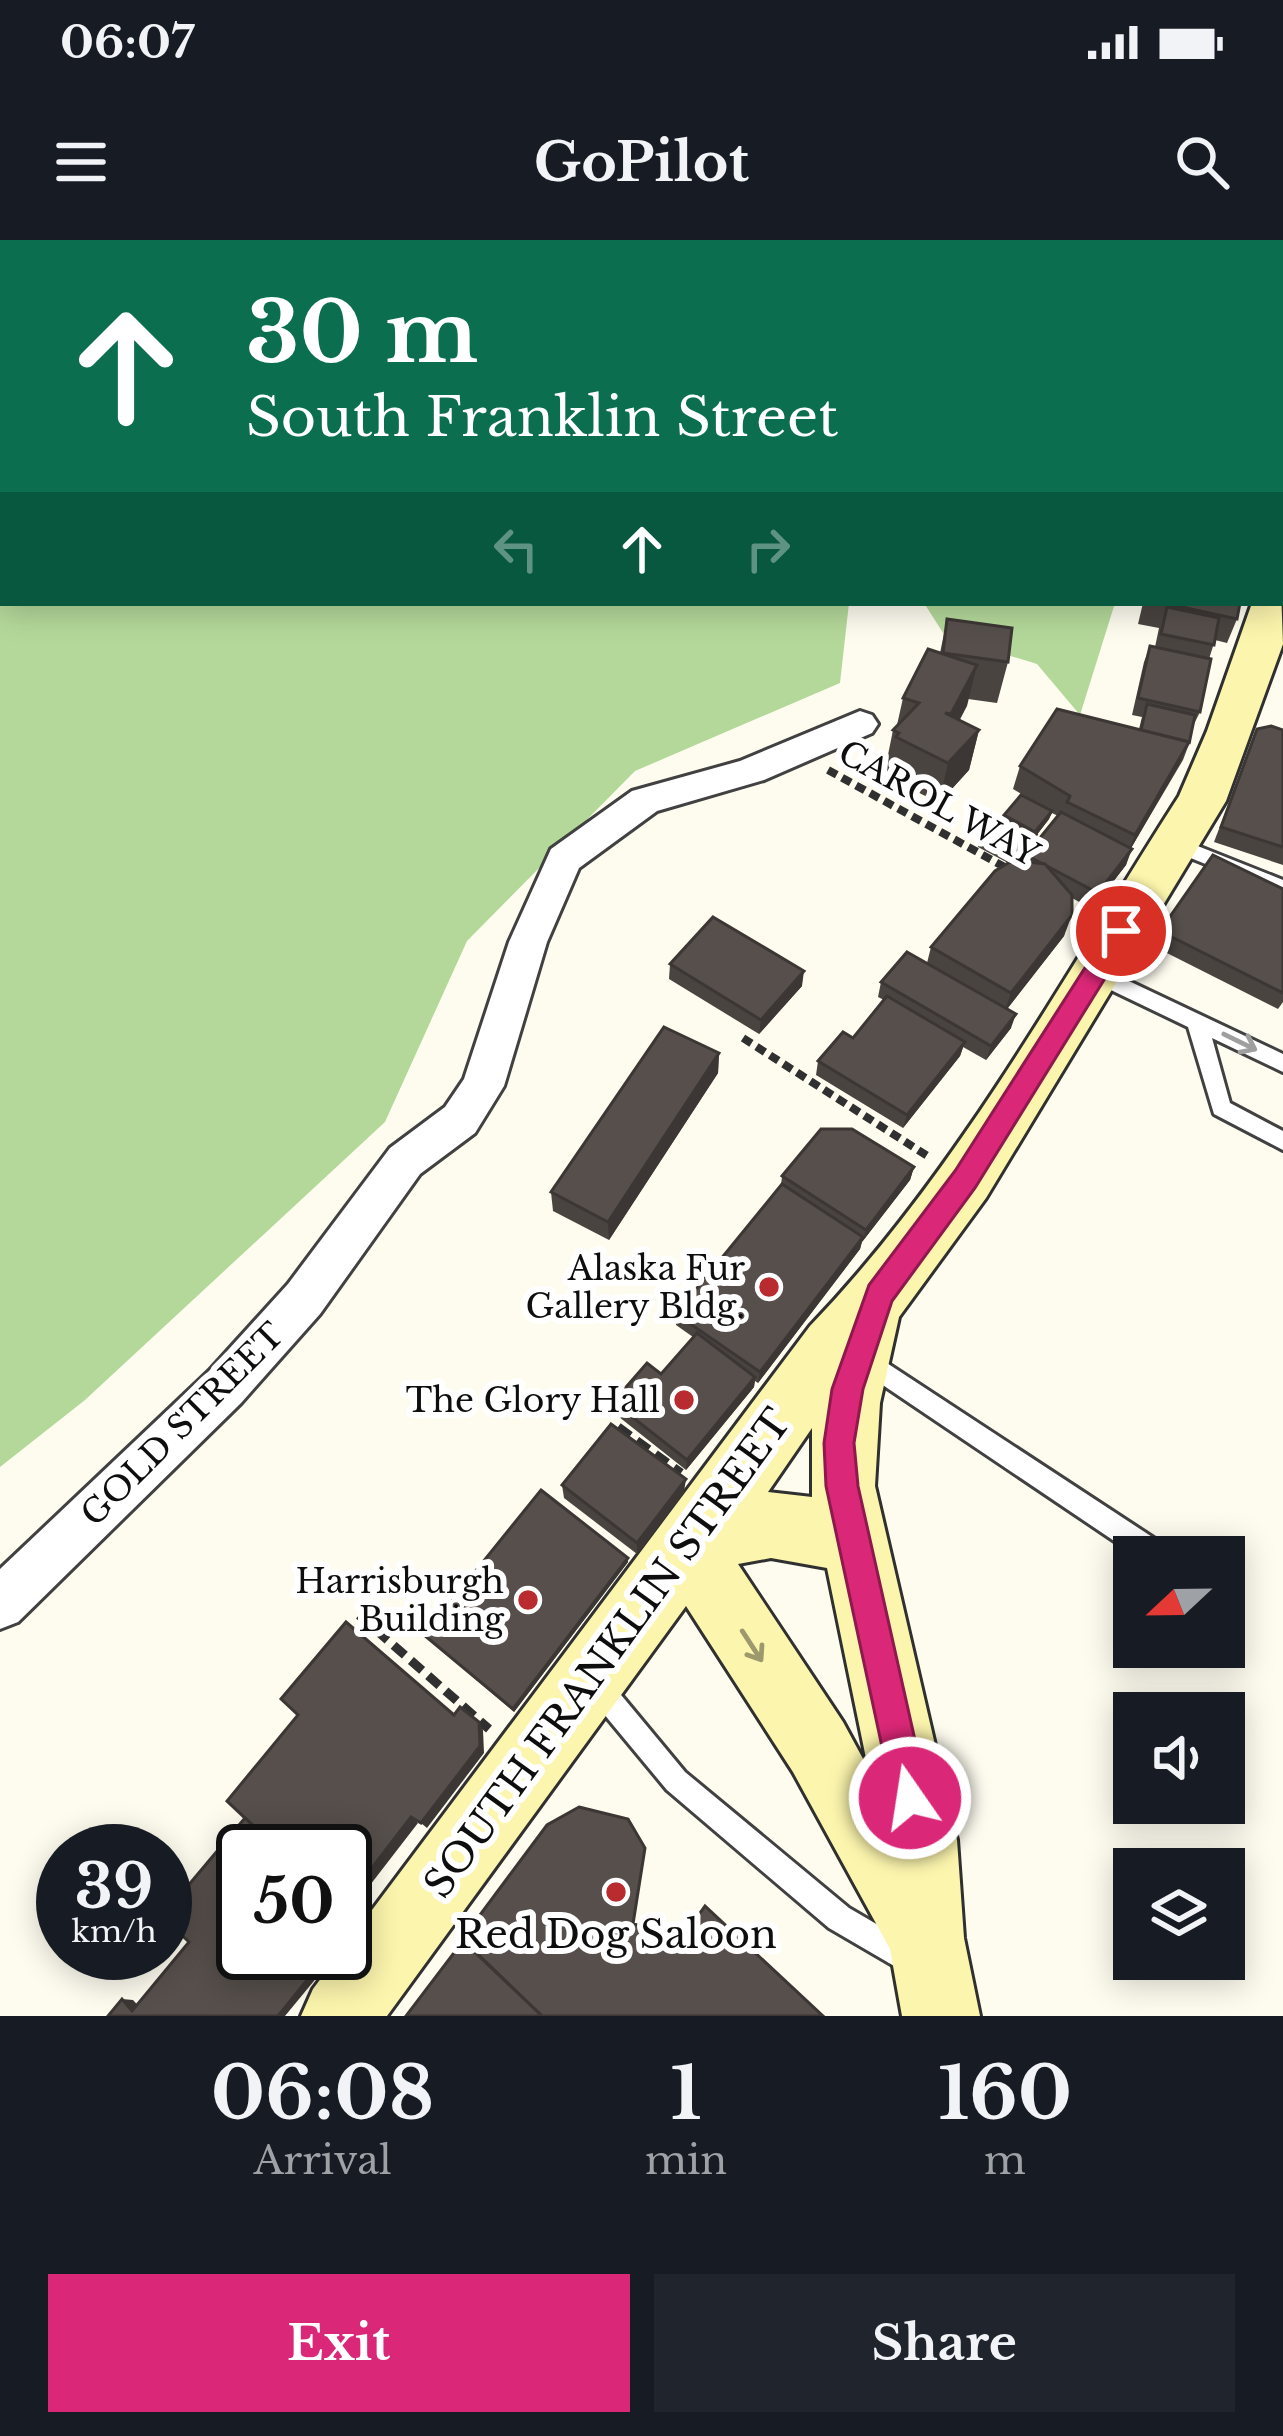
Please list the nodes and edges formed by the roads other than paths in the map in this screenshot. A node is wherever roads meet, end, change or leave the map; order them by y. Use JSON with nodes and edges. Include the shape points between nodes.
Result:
{"nodes":[{"id":1,"x":1273,"y":606,"type":"edge"},
{"id":2,"x":860,"y":724,"type":"dead end"},
{"id":3,"x":1174,"y":844,"type":"junction"},
{"id":4,"x":1283,"y":888,"type":"edge"},
{"id":5,"x":1095,"y":974,"type":"junction"},
{"id":6,"x":1197,"y":1022,"type":"junction"},
{"id":7,"x":1283,"y":1063,"type":"edge"},
{"id":8,"x":1283,"y":1142,"type":"edge"},
{"id":9,"x":880,"y":1295,"type":"junction"},
{"id":10,"x":860,"y":1356,"type":"junction"},
{"id":11,"x":1129,"y":1536,"type":"edge"},
{"id":12,"x":853,"y":1546,"type":"junction"},
{"id":13,"x":688,"y":1548,"type":"junction"},
{"id":14,"x":0,"y":1604,"type":"edge"},
{"id":15,"x":589,"y":1678,"type":"junction"},
{"id":16,"x":933,"y":1975,"type":"edge"},
{"id":17,"x":340,"y":2016,"type":"edge"}],
"edges":[{"from":1,"to":3,"type":"main road","name":"SOUTH FRANKLIN STREET","via":[[1232,731]]},
{"from":2,"to":14,"type":"street","name":"GOLD STREET","via":[[752,771],[645,801],[564,859],[528,941],[483,1086],[460,1120],[405,1161],[304,1299],[225,1387]]},
{"from":3,"to":4,"type":"lane"},
{"from":3,"to":5,"type":"main road","name":"SOUTH FRANKLIN STREET"},
{"from":5,"to":6,"type":"lane"},
{"from":5,"to":9,"type":"main road","name":"SOUTH FRANKLIN STREET","via":[[965,1180]]},
{"from":6,"to":7,"type":"lane","one_way":true},
{"from":6,"to":8,"type":"lane","via":[[1221,1108]]},
{"from":9,"to":10,"type":"main road","name":"SOUTH FRANKLIN STREET"},
{"from":9,"to":13,"type":"main road","name":"SOUTH FRANKLIN STREET","via":[[832,1346]]},
{"from":10,"to":11,"type":"lane"},
{"from":10,"to":12,"type":"main road","name":"SOUTH FRANKLIN STREET","via":[[839,1443]]},
{"from":12,"to":13,"type":"main road","via":[[807,1525],[777,1522]]},
{"from":12,"to":16,"type":"main road","name":"SOUTH FRANKLIN STREET","via":[[920,1840]]},
{"from":13,"to":15,"type":"main road","name":"SOUTH FRANKLIN STREET"},
{"from":13,"to":16,"type":"main road","one_way":true,"via":[[818,1747]]},
{"from":15,"to":16,"type":"lane","via":[[676,1781],[839,1918]]},
{"from":15,"to":17,"type":"main road","name":"SOUTH FRANKLIN STREET"}]}
